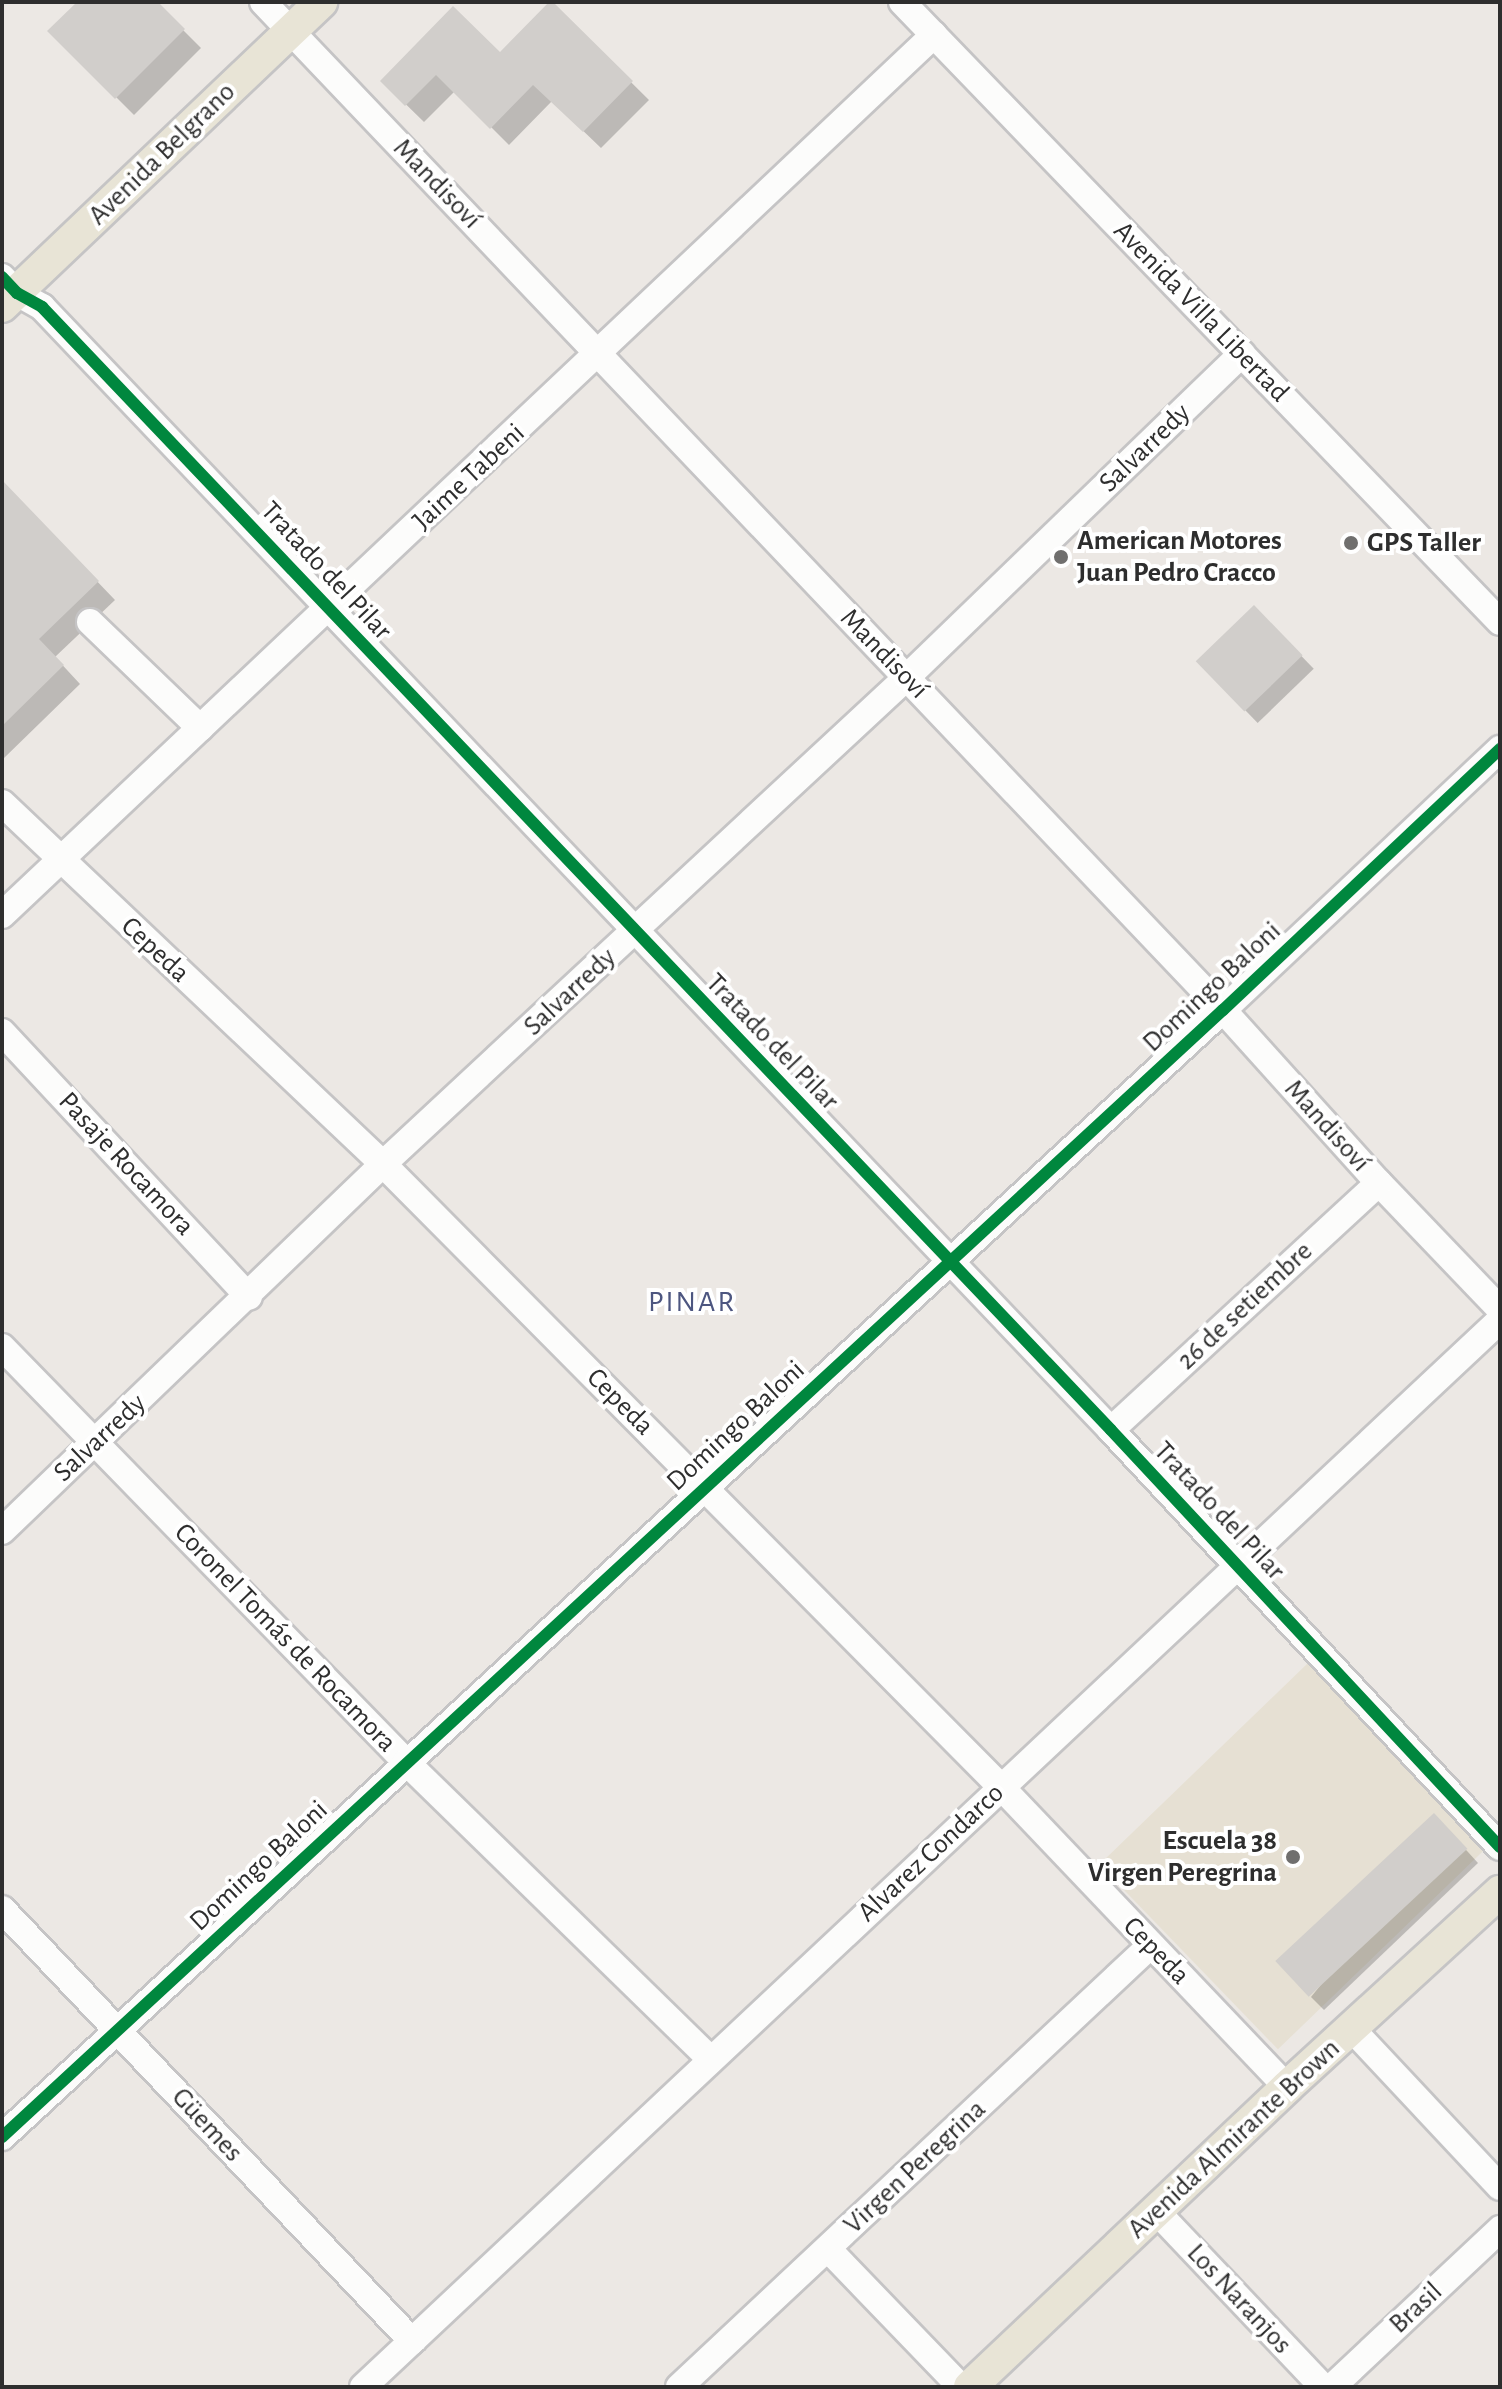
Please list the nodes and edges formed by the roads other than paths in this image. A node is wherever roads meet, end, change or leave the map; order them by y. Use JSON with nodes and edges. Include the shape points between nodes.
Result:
{"nodes":[{"id":1,"x":263,"y":2,"type":"edge"},
{"id":2,"x":321,"y":2,"type":"edge"},
{"id":3,"x":902,"y":2,"type":"edge"},
{"id":4,"x":291,"y":32,"type":"junction"},
{"id":5,"x":934,"y":35,"type":"junction"},
{"id":6,"x":7,"y":292,"type":"edge"},
{"id":7,"x":1242,"y":354,"type":"junction"},
{"id":8,"x":599,"y":355,"type":"junction"},
{"id":9,"x":328,"y":608,"type":"junction"},
{"id":10,"x":90,"y":622,"type":"dead end"},
{"id":11,"x":1500,"y":622,"type":"edge"},
{"id":12,"x":906,"y":678,"type":"junction"},
{"id":13,"x":200,"y":728,"type":"junction"},
{"id":14,"x":1500,"y":749,"type":"edge"},
{"id":15,"x":2,"y":803,"type":"edge"},
{"id":16,"x":59,"y":859,"type":"junction"},
{"id":17,"x":2,"y":915,"type":"edge"},
{"id":18,"x":634,"y":932,"type":"junction"},
{"id":19,"x":1223,"y":1010,"type":"junction"},
{"id":20,"x":2,"y":1032,"type":"edge"},
{"id":21,"x":383,"y":1164,"type":"junction"},
{"id":22,"x":1379,"y":1183,"type":"junction"},
{"id":23,"x":949,"y":1262,"type":"junction"},
{"id":24,"x":249,"y":1297,"type":"junction"},
{"id":25,"x":1500,"y":1309,"type":"edge"},
{"id":26,"x":1500,"y":1320,"type":"edge"},
{"id":27,"x":2,"y":1347,"type":"edge"},
{"id":28,"x":1111,"y":1430,"type":"junction"},
{"id":29,"x":95,"y":1443,"type":"junction"},
{"id":30,"x":705,"y":1487,"type":"junction"},
{"id":31,"x":2,"y":1531,"type":"edge"},
{"id":32,"x":1237,"y":1566,"type":"junction"},
{"id":33,"x":406,"y":1762,"type":"junction"},
{"id":34,"x":1002,"y":1788,"type":"junction"},
{"id":35,"x":1500,"y":1847,"type":"edge"},
{"id":36,"x":1500,"y":1892,"type":"edge"},
{"id":37,"x":2,"y":1909,"type":"edge"},
{"id":38,"x":1150,"y":1946,"type":"junction"},
{"id":39,"x":1352,"y":2029,"type":"junction"},
{"id":40,"x":117,"y":2030,"type":"junction"},
{"id":41,"x":709,"y":2058,"type":"junction"},
{"id":42,"x":1287,"y":2087,"type":"junction"},
{"id":43,"x":2,"y":2137,"type":"edge"},
{"id":44,"x":1500,"y":2187,"type":"edge"},
{"id":45,"x":1156,"y":2211,"type":"junction"},
{"id":46,"x":1500,"y":2229,"type":"edge"},
{"id":47,"x":828,"y":2249,"type":"junction"},
{"id":48,"x":412,"y":2341,"type":"junction"},
{"id":49,"x":363,"y":2387,"type":"edge"},
{"id":50,"x":679,"y":2387,"type":"edge"},
{"id":51,"x":961,"y":2387,"type":"edge"},
{"id":52,"x":970,"y":2387,"type":"edge"},
{"id":53,"x":1323,"y":2387,"type":"edge"},
{"id":54,"x":1332,"y":2387,"type":"edge"}],
"edges":[{"from":1,"to":4,"type":"street","name":"Mandisoví"},
{"from":2,"to":4,"type":"main road","name":"Avenida Belgrano"},
{"from":3,"to":5,"type":"street","name":"Avenida Villa Libertad"},
{"from":4,"to":6,"type":"main road","name":"Avenida Belgrano"},
{"from":4,"to":8,"type":"street","name":"Mandisoví"},
{"from":5,"to":7,"type":"street","name":"Avenida Villa Libertad"},
{"from":5,"to":8,"type":"street","name":"Jaime Tabeni"},
{"from":6,"to":9,"type":"street","name":"Tratado del Pilar","via":[[42,307]]},
{"from":7,"to":11,"type":"street","name":"Avenida Villa Libertad"},
{"from":7,"to":12,"type":"street","name":"Salvarredy"},
{"from":8,"to":9,"type":"street","name":"Jaime Tabeni"},
{"from":8,"to":12,"type":"street","name":"Mandisoví"},
{"from":9,"to":13,"type":"street","name":"Jaime Tabeni"},
{"from":9,"to":18,"type":"street","name":"Tratado del Pilar"},
{"from":10,"to":13,"type":"street"},
{"from":12,"to":18,"type":"street","name":"Salvarredy"},
{"from":12,"to":19,"type":"street","name":"Mandisoví"},
{"from":13,"to":16,"type":"street","name":"Jaime Tabeni"},
{"from":14,"to":19,"type":"street","name":"Domingo Baloni"},
{"from":15,"to":16,"type":"street","name":"Cepeda"},
{"from":16,"to":17,"type":"street","name":"Jaime Tabeni"},
{"from":16,"to":21,"type":"street","name":"Cepeda"},
{"from":18,"to":21,"type":"street","name":"Salvarredy"},
{"from":18,"to":23,"type":"street","name":"Tratado del Pilar"},
{"from":19,"to":22,"type":"street","name":"Mandisoví"},
{"from":19,"to":23,"type":"street","name":"Domingo Baloni"},
{"from":20,"to":24,"type":"street","name":"Pasaje Rocamora"},
{"from":21,"to":24,"type":"street","name":"Salvarredy"},
{"from":21,"to":30,"type":"street","name":"Cepeda"},
{"from":22,"to":25,"type":"street","name":"Mandisoví"},
{"from":22,"to":28,"type":"street","name":"26 de setiembre"},
{"from":23,"to":28,"type":"street","name":"Tratado del Pilar"},
{"from":23,"to":30,"type":"street","name":"Domingo Baloni"},
{"from":24,"to":29,"type":"street","name":"Salvarredy"},
{"from":26,"to":32,"type":"street","name":"Alvarez Condarco"},
{"from":27,"to":29,"type":"street","name":"Coronel Tomás de Rocamora"},
{"from":28,"to":32,"type":"street","name":"Tratado del Pilar"},
{"from":29,"to":31,"type":"street","name":"Salvarredy"},
{"from":29,"to":33,"type":"street","name":"Coronel Tomás de Rocamora"},
{"from":30,"to":33,"type":"street","name":"Domingo Baloni"},
{"from":30,"to":34,"type":"street","name":"Cepeda"},
{"from":32,"to":34,"type":"street","name":"Alvarez Condarco"},
{"from":32,"to":35,"type":"street","name":"Tratado del Pilar"},
{"from":33,"to":40,"type":"street","name":"Domingo Baloni"},
{"from":33,"to":41,"type":"street","name":"Coronel Tomás de Rocamora"},
{"from":34,"to":38,"type":"street","name":"Cepeda"},
{"from":34,"to":41,"type":"street","name":"Alvarez Condarco"},
{"from":36,"to":39,"type":"main road","name":"Avenida Almirante Brown"},
{"from":37,"to":40,"type":"street","name":"Güemes"},
{"from":38,"to":42,"type":"street","name":"Cepeda"},
{"from":38,"to":47,"type":"street","name":"Virgen Peregrina"},
{"from":39,"to":42,"type":"main road","name":"Avenida Almirante Brown"},
{"from":39,"to":44,"type":"street"},
{"from":40,"to":43,"type":"street","name":"Domingo Baloni"},
{"from":40,"to":48,"type":"street","name":"Güemes"},
{"from":41,"to":48,"type":"street","name":"Alvarez Condarco"},
{"from":42,"to":45,"type":"main road","name":"Avenida Almirante Brown"},
{"from":45,"to":52,"type":"main road","name":"Avenida Almirante Brown"},
{"from":45,"to":53,"type":"street","name":"Los Naranjos"},
{"from":46,"to":54,"type":"street","name":"Brasil"},
{"from":47,"to":50,"type":"street","name":"Virgen Peregrina"},
{"from":47,"to":51,"type":"street"},
{"from":48,"to":49,"type":"street","name":"Alvarez Condarco"}]}
